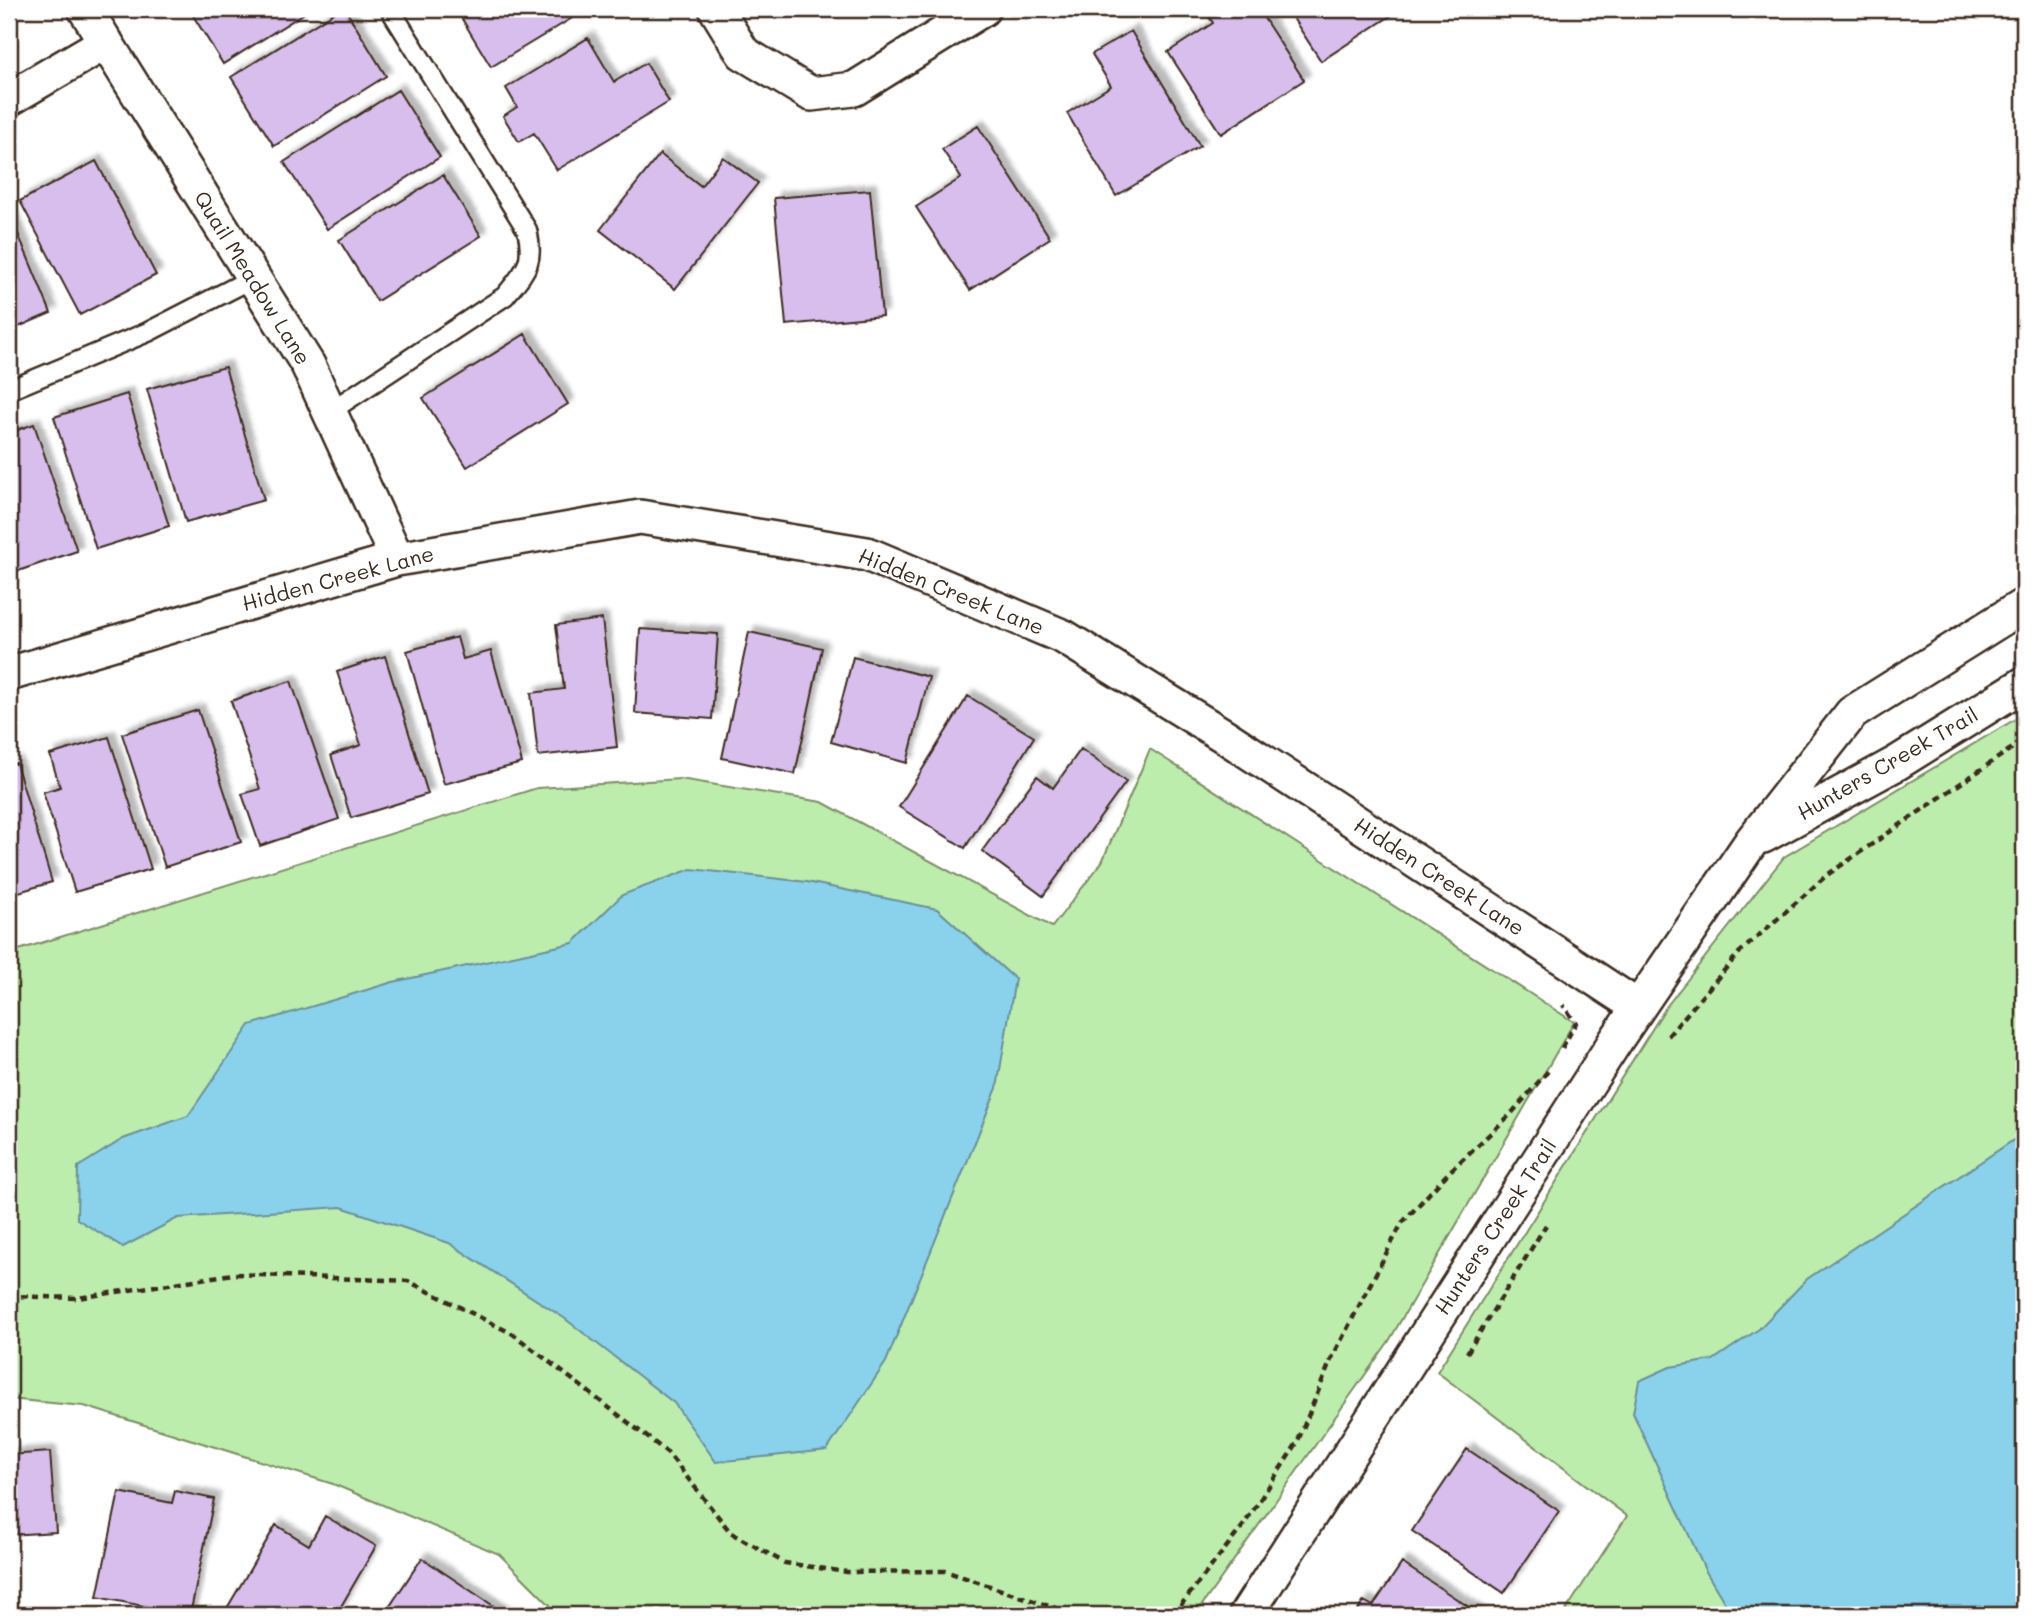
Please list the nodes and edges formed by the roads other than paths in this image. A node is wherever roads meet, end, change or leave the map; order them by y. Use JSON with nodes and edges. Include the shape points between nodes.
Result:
{"nodes":[{"id":1,"x":85,"y":9,"type":"edge"},
{"id":2,"x":390,"y":9,"type":"edge"},
{"id":3,"x":716,"y":9,"type":"edge"},
{"id":4,"x":983,"y":9,"type":"edge"},
{"id":5,"x":106,"y":42,"type":"junction"},
{"id":6,"x":9,"y":99,"type":"edge"},
{"id":7,"x":253,"y":278,"type":"junction"},
{"id":8,"x":9,"y":390,"type":"edge"},
{"id":9,"x":330,"y":412,"type":"junction"},
{"id":10,"x":397,"y":559,"type":"junction"},
{"id":11,"x":2024,"y":605,"type":"edge"},
{"id":12,"x":9,"y":674,"type":"edge"},
{"id":13,"x":2024,"y":684,"type":"edge"},
{"id":14,"x":1751,"y":842,"type":"junction"},
{"id":15,"x":1638,"y":1007,"type":"junction"},
{"id":16,"x":1246,"y":1615,"type":"edge"}],
"edges":[{"from":1,"to":5,"type":"street","name":"Quail Meadow Lane"},
{"from":2,"to":9,"type":"lane","via":[[527,230],[533,252],[505,296]]},
{"from":3,"to":4,"type":"street","via":[[743,52],[811,94],[854,89]]},
{"from":5,"to":6,"type":"street"},
{"from":5,"to":7,"type":"street","name":"Quail Meadow Lane"},
{"from":7,"to":8,"type":"lane","via":[[148,332]]},
{"from":7,"to":9,"type":"street","name":"Quail Meadow Lane","via":[[308,365]]},
{"from":9,"to":10,"type":"street","name":"Quail Meadow Lane"},
{"from":10,"to":12,"type":"street","name":"Hidden Creek Lane"},
{"from":10,"to":15,"type":"street","name":"Hidden Creek Lane","via":[[640,517],[867,554],[1064,637],[1226,737]]},
{"from":11,"to":14,"type":"street","name":"Hunters Creek Trail","via":[[1852,713]]},
{"from":13,"to":14,"type":"street","name":"Hunters Creek Trail","via":[[1897,763]]},
{"from":14,"to":15,"type":"street","name":"Hunters Creek Trail"},
{"from":15,"to":16,"type":"street","name":"Hunters Creek Trail"}]}
